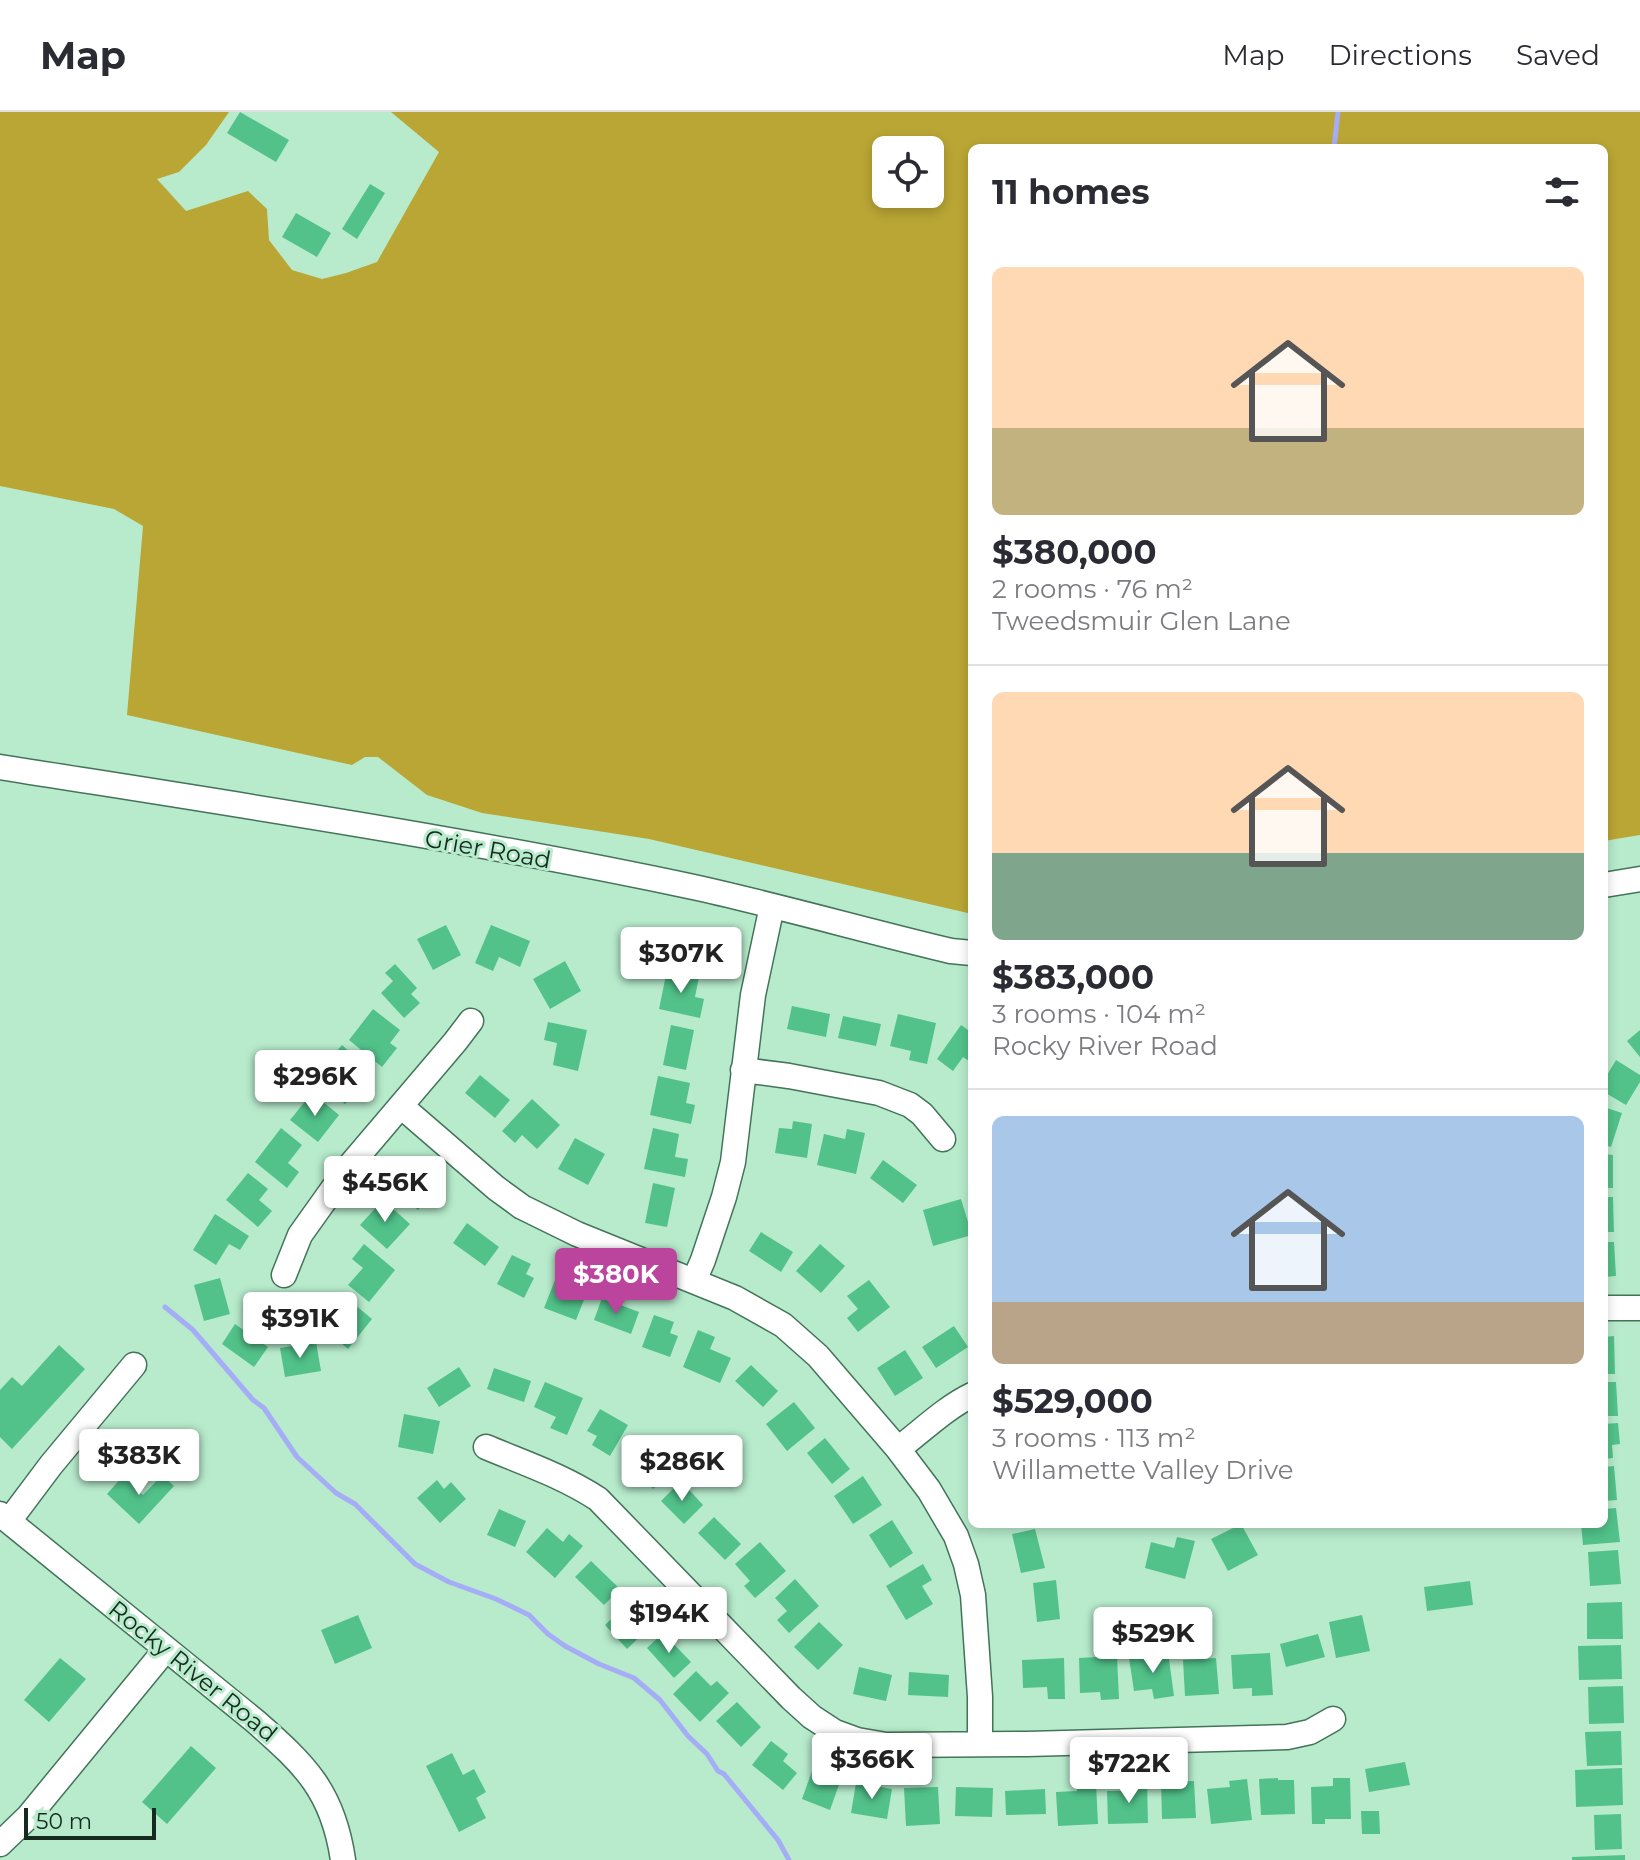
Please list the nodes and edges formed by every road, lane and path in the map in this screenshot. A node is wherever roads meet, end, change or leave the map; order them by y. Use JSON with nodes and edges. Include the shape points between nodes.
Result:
{"nodes":[{"id":1,"x":0,"y":767,"type":"edge"},
{"id":2,"x":1640,"y":879,"type":"edge"},
{"id":3,"x":1608,"y":884,"type":"edge"},
{"id":4,"x":772,"y":906,"type":"junction"},
{"id":5,"x":968,"y":953,"type":"edge"},
{"id":6,"x":471,"y":1021,"type":"dead end"},
{"id":7,"x":743,"y":1070,"type":"junction"},
{"id":8,"x":401,"y":1106,"type":"junction"},
{"id":9,"x":943,"y":1139,"type":"dead end"},
{"id":10,"x":284,"y":1275,"type":"dead end"},
{"id":11,"x":694,"y":1281,"type":"junction"},
{"id":12,"x":1608,"y":1308,"type":"edge"},
{"id":13,"x":1640,"y":1308,"type":"edge"},
{"id":14,"x":134,"y":1365,"type":"dead end"},
{"id":15,"x":968,"y":1398,"type":"edge"},
{"id":16,"x":486,"y":1447,"type":"dead end"},
{"id":17,"x":898,"y":1449,"type":"junction"},
{"id":18,"x":5,"y":1518,"type":"edge"},
{"id":19,"x":166,"y":1649,"type":"junction"},
{"id":20,"x":1333,"y":1719,"type":"dead end"},
{"id":21,"x":980,"y":1743,"type":"junction"},
{"id":22,"x":0,"y":1844,"type":"edge"},
{"id":23,"x":343,"y":1860,"type":"edge"}],
"edges":[{"from":1,"to":4,"type":"street","name":"Grier Road","via":[[492,849]]},
{"from":2,"to":3,"type":"street"},
{"from":4,"to":5,"type":"street","name":"Grier Road"},
{"from":4,"to":7,"type":"street"},
{"from":6,"to":8,"type":"street"},
{"from":7,"to":9,"type":"street","via":[[879,1093],[910,1105]]},
{"from":7,"to":11,"type":"street","via":[[733,1162]]},
{"from":8,"to":10,"type":"street","via":[[300,1235]]},
{"from":8,"to":11,"type":"street","via":[[522,1207]]},
{"from":11,"to":17,"type":"street","via":[[783,1325],[818,1356]]},
{"from":12,"to":13,"type":"street"},
{"from":14,"to":18,"type":"street"},
{"from":15,"to":17,"type":"street"},
{"from":16,"to":21,"type":"street","via":[[598,1499],[791,1698],[835,1732],[886,1745]]},
{"from":17,"to":21,"type":"street","via":[[944,1515],[966,1564],[976,1624]]},
{"from":18,"to":19,"type":"street","name":"Rocky River Road"},
{"from":19,"to":22,"type":"street"},
{"from":19,"to":23,"type":"street","name":"Rocky River Road","via":[[306,1769],[333,1816]]},
{"from":20,"to":21,"type":"street","via":[[1287,1737]]}]}
